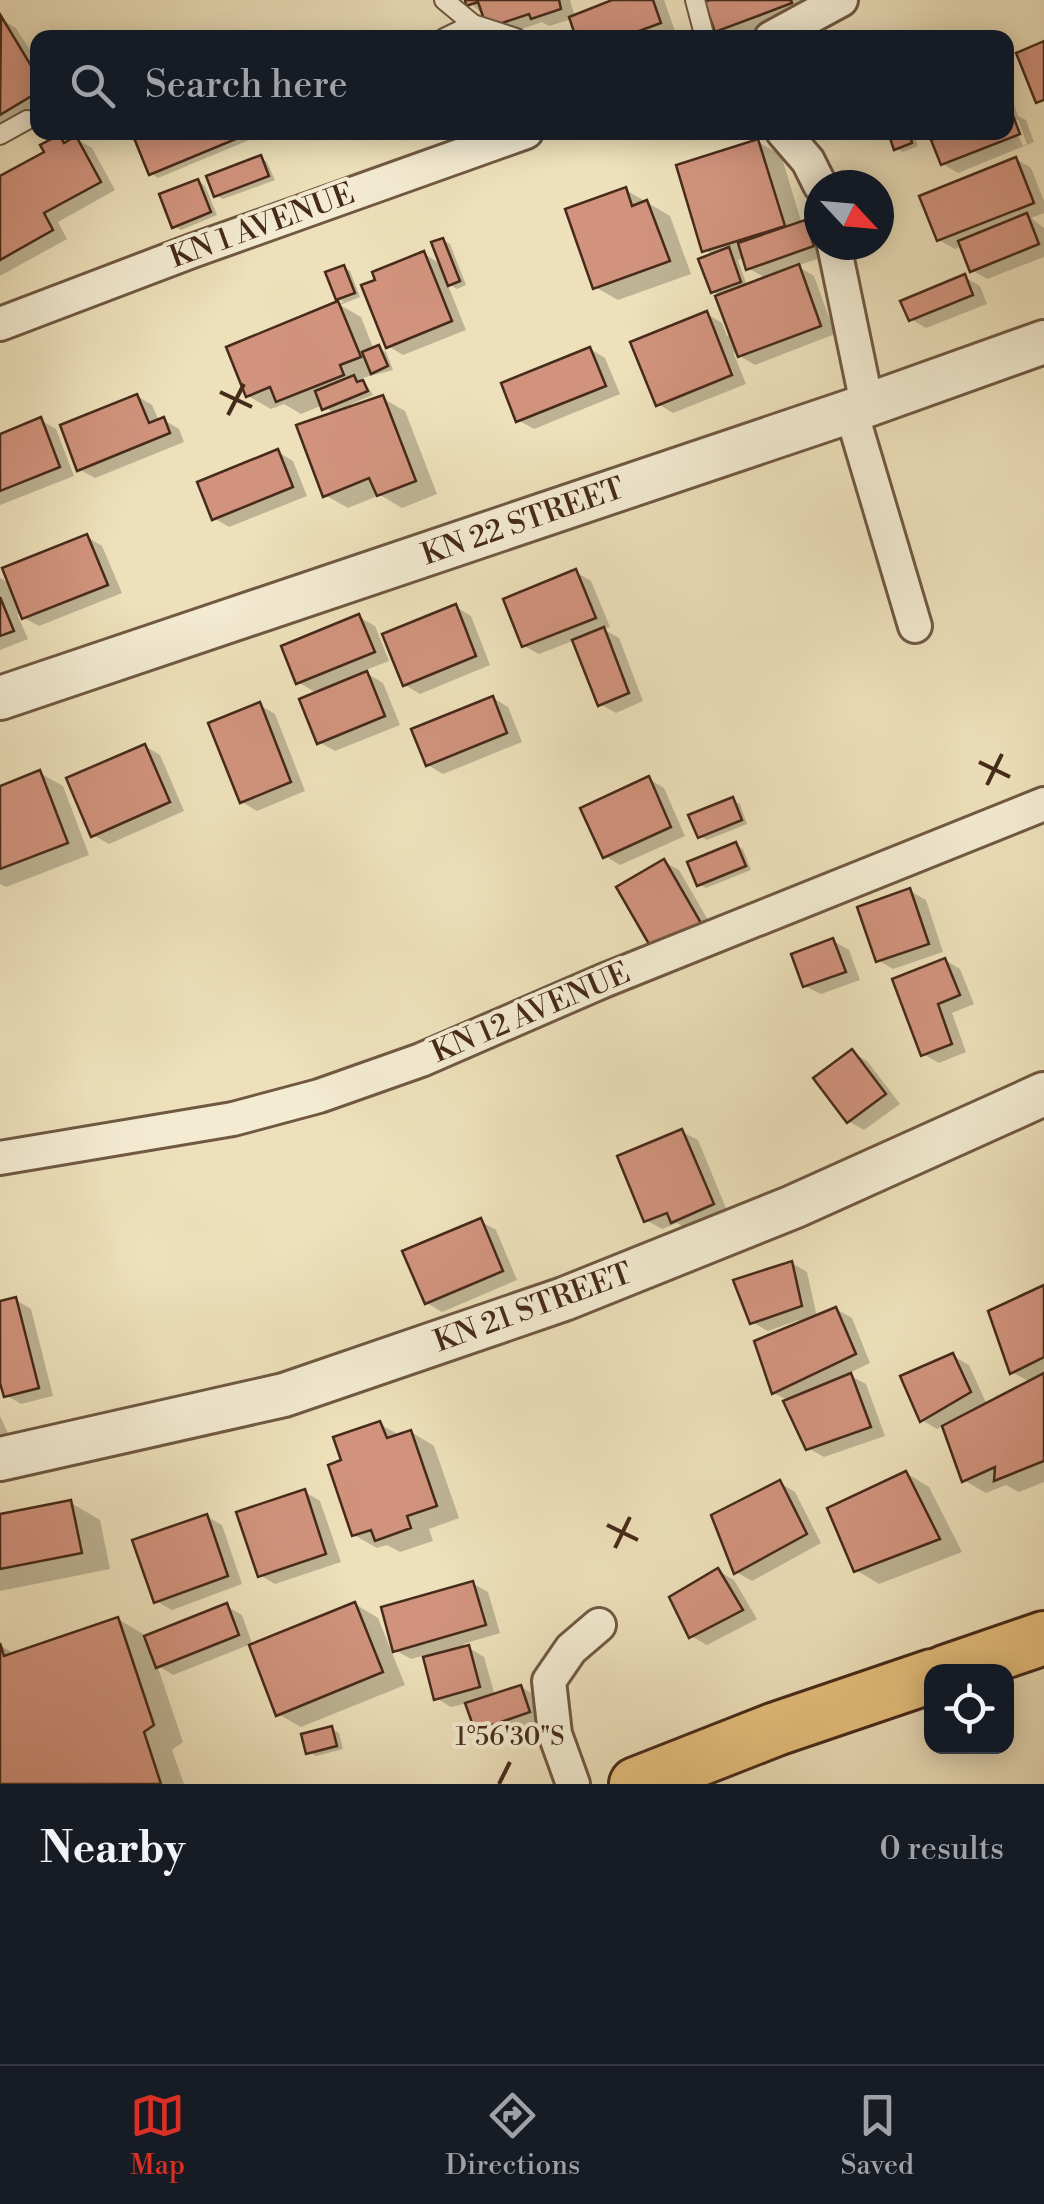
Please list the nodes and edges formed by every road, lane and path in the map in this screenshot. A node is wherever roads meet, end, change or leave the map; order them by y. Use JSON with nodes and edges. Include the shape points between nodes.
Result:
{"nodes":[{"id":1,"x":444,"y":0,"type":"edge"},
{"id":2,"x":695,"y":0,"type":"edge"},
{"id":3,"x":841,"y":0,"type":"edge"},
{"id":4,"x":473,"y":24,"type":"junction"},
{"id":5,"x":461,"y":30,"type":"edge"},
{"id":6,"x":491,"y":30,"type":"edge"},
{"id":7,"x":703,"y":30,"type":"edge"},
{"id":8,"x":786,"y":30,"type":"edge"},
{"id":9,"x":27,"y":120,"type":"dead end"},
{"id":10,"x":0,"y":136,"type":"edge"},
{"id":11,"x":503,"y":140,"type":"edge"},
{"id":12,"x":790,"y":140,"type":"edge"},
{"id":13,"x":813,"y":170,"type":"edge"},
{"id":14,"x":836,"y":260,"type":"edge"},
{"id":15,"x":0,"y":324,"type":"edge"},
{"id":16,"x":1042,"y":349,"type":"edge"},
{"id":17,"x":859,"y":408,"type":"junction"},
{"id":18,"x":915,"y":626,"type":"dead end"},
{"id":19,"x":0,"y":698,"type":"edge"},
{"id":20,"x":1044,"y":804,"type":"edge"},
{"id":21,"x":1044,"y":1094,"type":"edge"},
{"id":22,"x":0,"y":1158,"type":"edge"},
{"id":23,"x":0,"y":1459,"type":"edge"},
{"id":24,"x":599,"y":1625,"type":"dead end"},
{"id":25,"x":1044,"y":1638,"type":"edge"},
{"id":26,"x":968,"y":1664,"type":"edge"},
{"id":27,"x":924,"y":1679,"type":"edge"},
{"id":28,"x":573,"y":1784,"type":"edge"},
{"id":29,"x":636,"y":1784,"type":"edge"}],
"edges":[{"from":1,"to":4,"type":"lane"},
{"from":2,"to":7,"type":"lane"},
{"from":3,"to":8,"type":"street"},
{"from":4,"to":5,"type":"lane"},
{"from":4,"to":6,"type":"lane"},
{"from":9,"to":10,"type":"lane"},
{"from":11,"to":15,"type":"street","name":"KN 1 AVENUE"},
{"from":12,"to":13,"type":"street"},
{"from":14,"to":17,"type":"street"},
{"from":16,"to":17,"type":"street","name":"KN 22 STREET"},
{"from":17,"to":18,"type":"street"},
{"from":17,"to":19,"type":"street","name":"KN 22 STREET"},
{"from":20,"to":22,"type":"street","name":"KN 12 AVENUE","via":[[336,1090],[233,1119]]},
{"from":21,"to":23,"type":"street","name":"KN 21 STREET","via":[[793,1208],[564,1299],[284,1395]]},
{"from":24,"to":28,"type":"street","via":[[549,1680],[554,1734]]},
{"from":25,"to":26,"type":"main road"},
{"from":27,"to":29,"type":"main road"}]}
